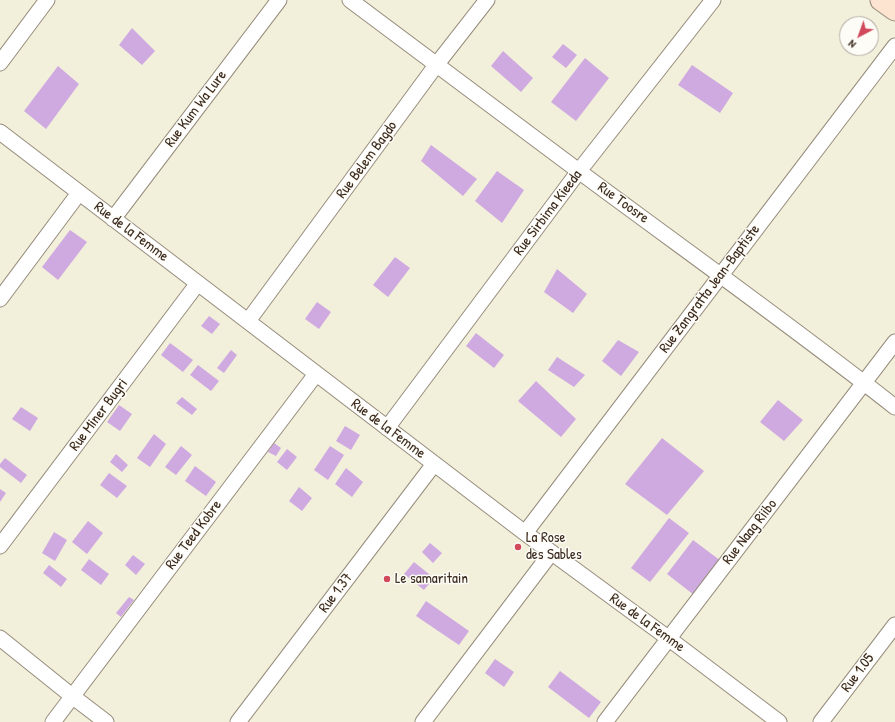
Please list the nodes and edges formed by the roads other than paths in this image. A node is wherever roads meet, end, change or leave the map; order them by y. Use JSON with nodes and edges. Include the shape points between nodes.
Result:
{"nodes":[{"id":1,"x":47,"y":0,"type":"edge"},
{"id":2,"x":279,"y":0,"type":"edge"},
{"id":3,"x":350,"y":0,"type":"edge"},
{"id":4,"x":487,"y":0,"type":"edge"},
{"id":5,"x":713,"y":0,"type":"edge"},
{"id":6,"x":881,"y":0,"type":"edge"},
{"id":7,"x":895,"y":10,"type":"edge"},
{"id":8,"x":895,"y":46,"type":"edge"},
{"id":9,"x":0,"y":63,"type":"edge"},
{"id":10,"x":437,"y":64,"type":"junction"},
{"id":11,"x":0,"y":132,"type":"edge"},
{"id":12,"x":579,"y":171,"type":"junction"},
{"id":13,"x":80,"y":193,"type":"junction"},
{"id":14,"x":113,"y":219,"type":"junction"},
{"id":15,"x":720,"y":275,"type":"junction"},
{"id":16,"x":198,"y":283,"type":"junction"},
{"id":17,"x":0,"y":298,"type":"edge"},
{"id":18,"x":248,"y":321,"type":"junction"},
{"id":19,"x":895,"y":342,"type":"edge"},
{"id":20,"x":316,"y":374,"type":"junction"},
{"id":21,"x":864,"y":383,"type":"junction"},
{"id":22,"x":895,"y":407,"type":"edge"},
{"id":23,"x":387,"y":428,"type":"junction"},
{"id":24,"x":434,"y":464,"type":"junction"},
{"id":25,"x":525,"y":533,"type":"junction"},
{"id":26,"x":0,"y":546,"type":"edge"},
{"id":27,"x":551,"y":553,"type":"junction"},
{"id":28,"x":895,"y":625,"type":"edge"},
{"id":29,"x":0,"y":638,"type":"edge"},
{"id":30,"x":668,"y":638,"type":"junction"},
{"id":31,"x":72,"y":696,"type":"junction"},
{"id":32,"x":53,"y":722,"type":"edge"},
{"id":33,"x":106,"y":722,"type":"edge"},
{"id":34,"x":238,"y":722,"type":"edge"},
{"id":35,"x":423,"y":722,"type":"edge"},
{"id":36,"x":605,"y":722,"type":"edge"},
{"id":37,"x":779,"y":722,"type":"edge"},
{"id":38,"x":822,"y":722,"type":"edge"}],
"edges":[{"from":1,"to":9,"type":"street"},
{"from":2,"to":14,"type":"street","name":"Rue Kum Wa Lure"},
{"from":3,"to":10,"type":"street","name":"Rue Toosre"},
{"from":4,"to":10,"type":"street","name":"Rue Belem Bagdo"},
{"from":5,"to":12,"type":"street","name":"Rue Sirbima Kieeda"},
{"from":6,"to":7,"type":"main road"},
{"from":8,"to":15,"type":"street","name":"Rue Zangratta Jean-Baptiste"},
{"from":10,"to":12,"type":"street","name":"Rue Toosre"},
{"from":10,"to":18,"type":"street","name":"Rue Belem Bagdo"},
{"from":11,"to":13,"type":"street","name":"Rue de la Femme"},
{"from":12,"to":15,"type":"street","name":"Rue Toosre"},
{"from":12,"to":23,"type":"street","name":"Rue Sirbima Kieeda"},
{"from":13,"to":14,"type":"street","name":"Rue de la Femme"},
{"from":13,"to":17,"type":"street"},
{"from":14,"to":16,"type":"street","name":"Rue de la Femme"},
{"from":15,"to":21,"type":"street","name":"Rue Toosre"},
{"from":15,"to":25,"type":"street","name":"Rue Zangratta Jean-Baptiste"},
{"from":16,"to":18,"type":"street","name":"Rue de la Femme"},
{"from":16,"to":26,"type":"street","name":"Rue Miner Bugri"},
{"from":18,"to":20,"type":"street","name":"Rue de la Femme"},
{"from":19,"to":21,"type":"street","name":"Rue Naag Riibo"},
{"from":20,"to":23,"type":"street","name":"Rue de la Femme"},
{"from":20,"to":31,"type":"street","name":"Rue Teed Kobre"},
{"from":21,"to":22,"type":"street","name":"Rue Toosre"},
{"from":21,"to":30,"type":"street","name":"Rue Naag Riibo"},
{"from":23,"to":24,"type":"street","name":"Rue de la Femme"},
{"from":24,"to":25,"type":"street","name":"Rue de la Femme"},
{"from":24,"to":34,"type":"street","name":"Rue 1.37"},
{"from":25,"to":27,"type":"street","name":"Rue de la Femme"},
{"from":27,"to":30,"type":"street","name":"Rue de la Femme"},
{"from":27,"to":35,"type":"street"},
{"from":28,"to":38,"type":"street","name":"Rue 1.05"},
{"from":29,"to":31,"type":"street"},
{"from":30,"to":36,"type":"street","name":"Rue Naag Riibo"},
{"from":30,"to":37,"type":"street","name":"Rue de la Femme"},
{"from":31,"to":32,"type":"street","name":"Rue Teed Kobre"},
{"from":31,"to":33,"type":"street"}]}
